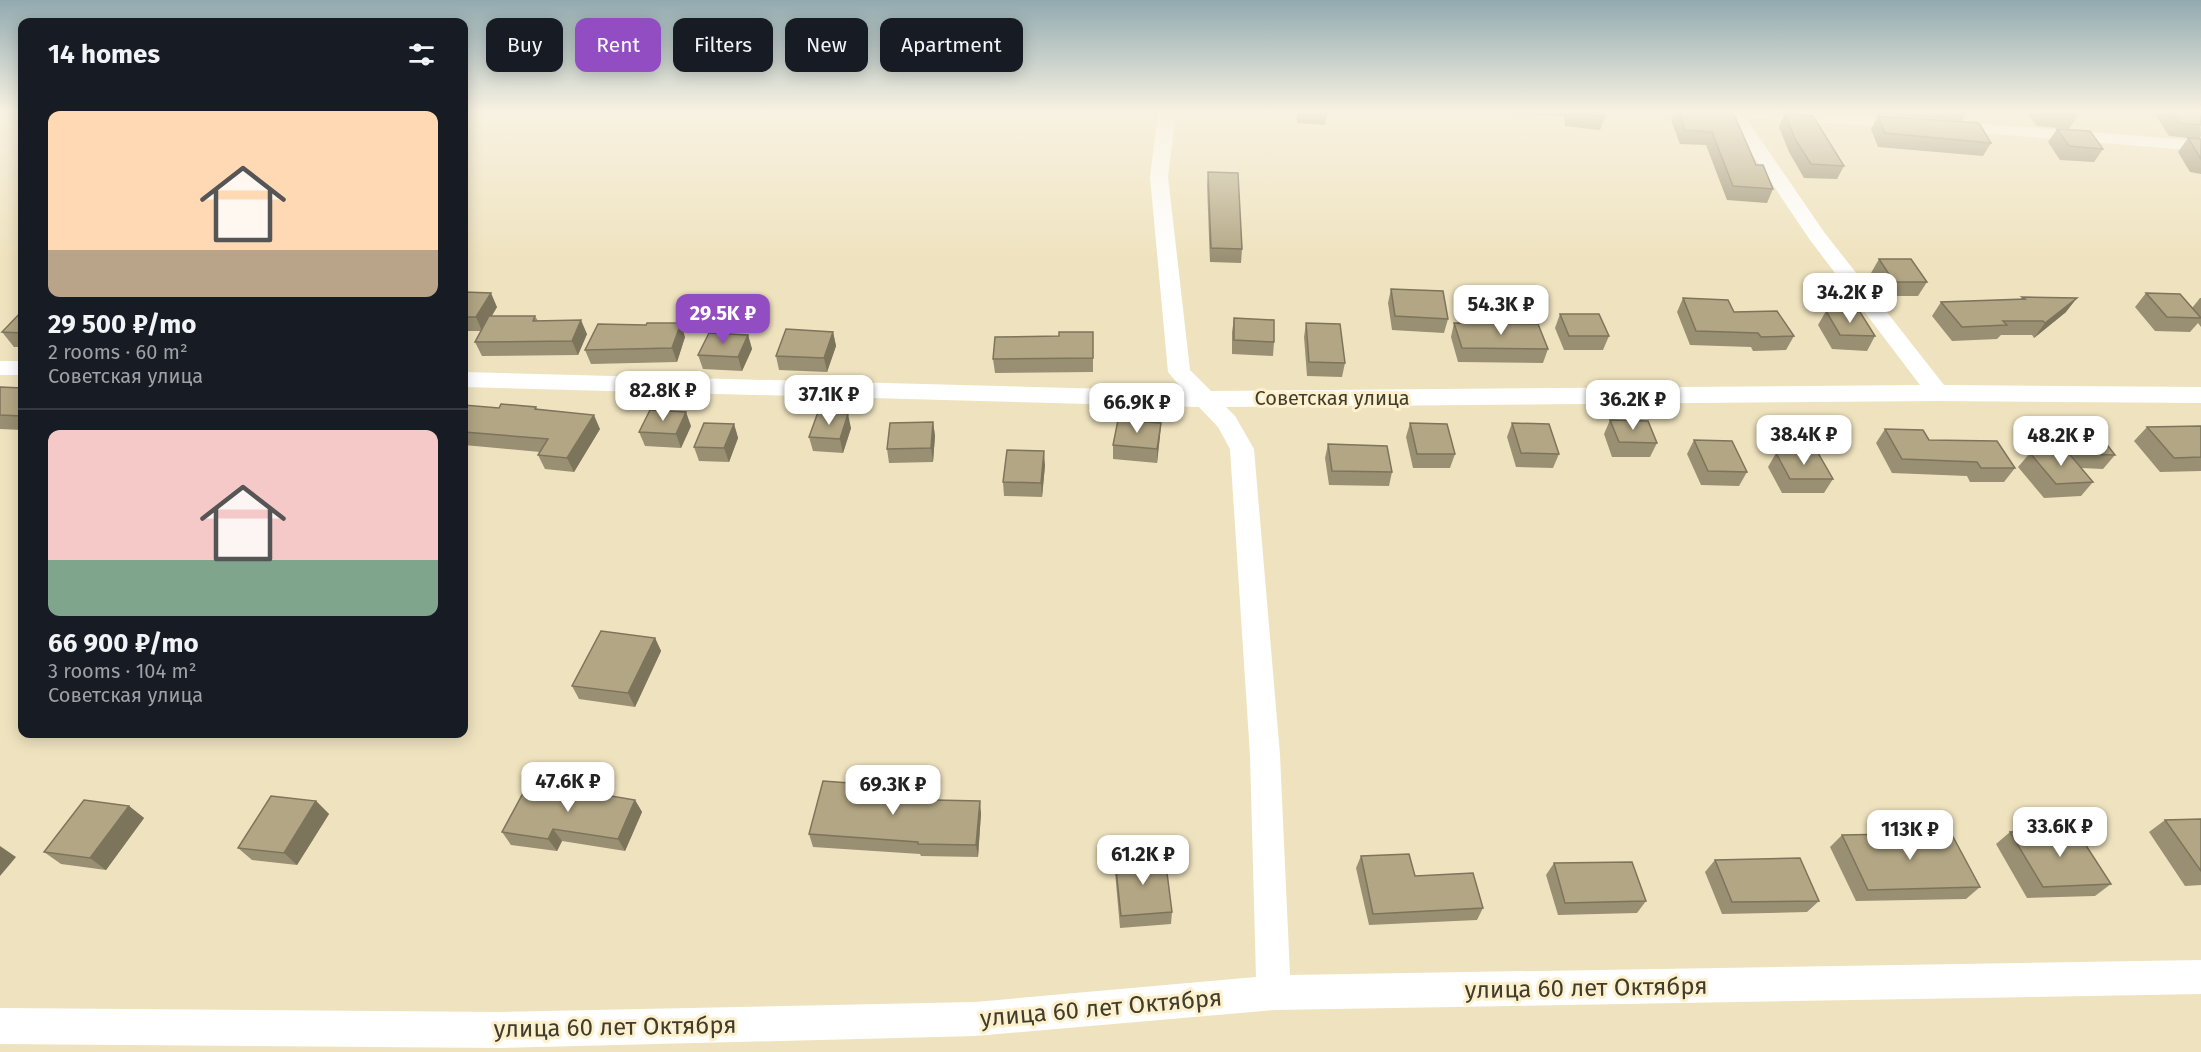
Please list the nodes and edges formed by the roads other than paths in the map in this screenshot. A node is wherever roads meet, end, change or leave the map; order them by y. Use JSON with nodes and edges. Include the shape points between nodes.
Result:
{"nodes":[{"id":1,"x":1162,"y":161,"type":"edge"},
{"id":2,"x":1763,"y":161,"type":"edge"},
{"id":3,"x":0,"y":368,"type":"edge"},
{"id":4,"x":18,"y":368,"type":"edge"},
{"id":5,"x":468,"y":380,"type":"edge"},
{"id":6,"x":1938,"y":393,"type":"junction"},
{"id":7,"x":2201,"y":395,"type":"edge"},
{"id":8,"x":1204,"y":399,"type":"junction"},
{"id":9,"x":2201,"y":976,"type":"edge"},
{"id":10,"x":1274,"y":993,"type":"junction"},
{"id":11,"x":0,"y":1026,"type":"edge"},
{"id":12,"x":497,"y":1041,"type":"edge"}],
"edges":[{"from":1,"to":8,"type":"street","via":[[1179,372]]},
{"from":2,"to":6,"type":"street"},
{"from":3,"to":4,"type":"street"},
{"from":5,"to":8,"type":"street","name":"Советская улица"},
{"from":6,"to":7,"type":"street","name":"Советская улица"},
{"from":6,"to":8,"type":"street","name":"Советская улица"},
{"from":8,"to":10,"type":"street","via":[[1227,422],[1242,449],[1265,755]]},
{"from":9,"to":10,"type":"street","name":"улица 60 лет Октября"},
{"from":10,"to":12,"type":"street","name":"улица 60 лет Октября","via":[[975,1019]]},
{"from":11,"to":12,"type":"street","name":"улица 60 лет Октября"}]}
